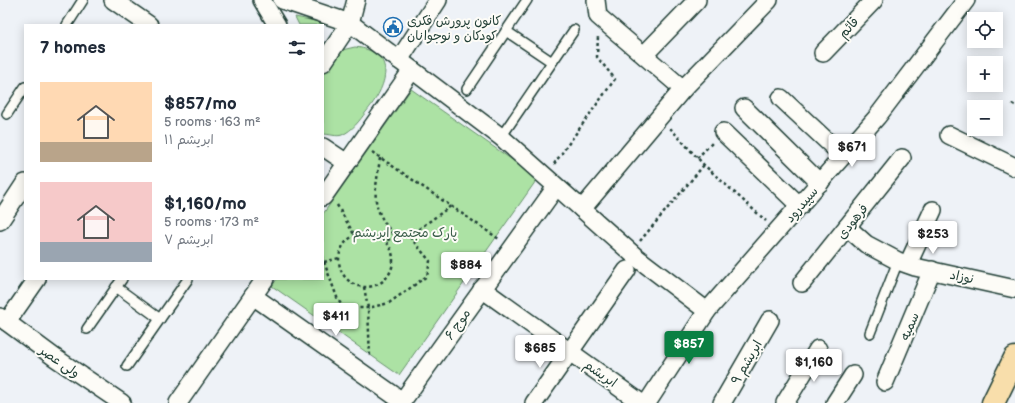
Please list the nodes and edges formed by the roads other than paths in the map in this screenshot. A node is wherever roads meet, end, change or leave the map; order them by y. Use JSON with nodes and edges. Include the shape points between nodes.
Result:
{"nodes":[{"id":1,"x":83,"y":0,"type":"edge"},
{"id":2,"x":113,"y":0,"type":"edge"},
{"id":3,"x":262,"y":0,"type":"edge"},
{"id":4,"x":282,"y":0,"type":"edge"},
{"id":5,"x":356,"y":0,"type":"edge"},
{"id":6,"x":438,"y":0,"type":"edge"},
{"id":7,"x":527,"y":0,"type":"edge"},
{"id":8,"x":697,"y":0,"type":"edge"},
{"id":9,"x":768,"y":0,"type":"edge"},
{"id":10,"x":874,"y":0,"type":"edge"},
{"id":11,"x":966,"y":0,"type":"edge"},
{"id":12,"x":598,"y":5,"type":"edge"},
{"id":13,"x":350,"y":23,"type":"junction"},
{"id":14,"x":68,"y":24,"type":"edge"},
{"id":15,"x":148,"y":24,"type":"edge"},
{"id":16,"x":276,"y":24,"type":"edge"},
{"id":17,"x":506,"y":30,"type":"junction"},
{"id":18,"x":574,"y":30,"type":"dead end"},
{"id":19,"x":823,"y":53,"type":"dead end"},
{"id":20,"x":644,"y":55,"type":"junction"},
{"id":21,"x":398,"y":60,"type":"junction"},
{"id":22,"x":324,"y":62,"type":"edge"},
{"id":23,"x":552,"y":62,"type":"junction"},
{"id":24,"x":412,"y":70,"type":"junction"},
{"id":25,"x":24,"y":88,"type":"edge"},
{"id":26,"x":467,"y":89,"type":"dead end"},
{"id":27,"x":683,"y":89,"type":"junction"},
{"id":28,"x":781,"y":98,"type":"dead end"},
{"id":29,"x":744,"y":108,"type":"dead end"},
{"id":30,"x":7,"y":114,"type":"dead end"},
{"id":31,"x":723,"y":132,"type":"dead end"},
{"id":32,"x":949,"y":135,"type":"dead end"},
{"id":33,"x":501,"y":137,"type":"junction"},
{"id":34,"x":324,"y":148,"type":"edge"},
{"id":35,"x":843,"y":156,"type":"junction"},
{"id":36,"x":902,"y":158,"type":"dead end"},
{"id":37,"x":347,"y":163,"type":"junction"},
{"id":38,"x":1015,"y":167,"type":"edge"},
{"id":39,"x":550,"y":182,"type":"junction"},
{"id":40,"x":820,"y":183,"type":"junction"},
{"id":41,"x":24,"y":185,"type":"edge"},
{"id":42,"x":326,"y":193,"type":"edge"},
{"id":43,"x":800,"y":206,"type":"junction"},
{"id":44,"x":582,"y":210,"type":"junction"},
{"id":45,"x":932,"y":210,"type":"dead end"},
{"id":46,"x":0,"y":221,"type":"edge"},
{"id":47,"x":847,"y":227,"type":"junction"},
{"id":48,"x":903,"y":262,"type":"junction"},
{"id":49,"x":627,"y":270,"type":"dead end"},
{"id":50,"x":932,"y":270,"type":"junction"},
{"id":51,"x":36,"y":280,"type":"edge"},
{"id":52,"x":121,"y":280,"type":"edge"},
{"id":53,"x":187,"y":280,"type":"edge"},
{"id":54,"x":264,"y":280,"type":"edge"},
{"id":55,"x":802,"y":283,"type":"dead end"},
{"id":56,"x":116,"y":288,"type":"junction"},
{"id":57,"x":482,"y":289,"type":"junction"},
{"id":58,"x":1015,"y":289,"type":"edge"},
{"id":59,"x":253,"y":296,"type":"junction"},
{"id":60,"x":707,"y":311,"type":"junction"},
{"id":61,"x":4,"y":319,"type":"edge"},
{"id":62,"x":160,"y":319,"type":"junction"},
{"id":63,"x":770,"y":320,"type":"dead end"},
{"id":64,"x":87,"y":329,"type":"dead end"},
{"id":65,"x":870,"y":333,"type":"dead end"},
{"id":66,"x":818,"y":349,"type":"dead end"},
{"id":67,"x":570,"y":351,"type":"junction"},
{"id":68,"x":1015,"y":358,"type":"edge"},
{"id":69,"x":127,"y":366,"type":"dead end"},
{"id":70,"x":853,"y":375,"type":"dead end"},
{"id":71,"x":885,"y":382,"type":"dead end"},
{"id":72,"x":633,"y":400,"type":"edge"},
{"id":73,"x":402,"y":402,"type":"edge"},
{"id":74,"x":122,"y":403,"type":"edge"},
{"id":75,"x":178,"y":403,"type":"edge"},
{"id":76,"x":534,"y":403,"type":"edge"},
{"id":77,"x":648,"y":403,"type":"edge"},
{"id":78,"x":722,"y":403,"type":"edge"},
{"id":79,"x":786,"y":403,"type":"edge"},
{"id":80,"x":835,"y":403,"type":"edge"},
{"id":81,"x":993,"y":403,"type":"edge"}],
"edges":[{"from":1,"to":14,"type":"lane"},
{"from":2,"to":15,"type":"street"},
{"from":3,"to":16,"type":"street"},
{"from":4,"to":13,"type":"street"},
{"from":5,"to":13,"type":"street"},
{"from":6,"to":21,"type":"street"},
{"from":7,"to":17,"type":"lane"},
{"from":8,"to":20,"type":"street"},
{"from":9,"to":27,"type":"street"},
{"from":10,"to":19,"type":"street","name":"قائم"},
{"from":11,"to":35,"type":"street","name":"سپیدرود","via":[[877,117]]},
{"from":12,"to":20,"type":"street"},
{"from":13,"to":21,"type":"street"},
{"from":13,"to":22,"type":"street"},
{"from":17,"to":23,"type":"lane"},
{"from":17,"to":26,"type":"lane"},
{"from":18,"to":23,"type":"lane"},
{"from":20,"to":27,"type":"street"},
{"from":21,"to":24,"type":"street"},
{"from":23,"to":33,"type":"lane"},
{"from":24,"to":33,"type":"street"},
{"from":24,"to":37,"type":"street"},
{"from":25,"to":30,"type":"lane"},
{"from":27,"to":44,"type":"street"},
{"from":28,"to":35,"type":"street"},
{"from":29,"to":40,"type":"street"},
{"from":31,"to":43,"type":"street"},
{"from":32,"to":38,"type":"street"},
{"from":33,"to":39,"type":"street"},
{"from":34,"to":37,"type":"street"},
{"from":35,"to":40,"type":"street","name":"سپیدرود"},
{"from":36,"to":47,"type":"street","name":"فرهودی"},
{"from":37,"to":42,"type":"street"},
{"from":39,"to":44,"type":"street"},
{"from":39,"to":57,"type":"street","name":"موج ۶","via":[[512,248]]},
{"from":40,"to":43,"type":"street","name":"سپیدرود"},
{"from":41,"to":46,"type":"street"},
{"from":43,"to":60,"type":"street","name":"سپیدرود"},
{"from":44,"to":60,"type":"street"},
{"from":45,"to":48,"type":"street"},
{"from":47,"to":48,"type":"street","name":"نوزاد","via":[[866,244]]},
{"from":47,"to":55,"type":"street","name":"فرهودی"},
{"from":48,"to":50,"type":"street","name":"نوزاد"},
{"from":48,"to":65,"type":"lane"},
{"from":49,"to":67,"type":"street"},
{"from":50,"to":58,"type":"street","name":"نوزاد"},
{"from":50,"to":71,"type":"street","name":"سمیه"},
{"from":51,"to":61,"type":"street"},
{"from":52,"to":56,"type":"lane"},
{"from":53,"to":62,"type":"lane"},
{"from":54,"to":59,"type":"street"},
{"from":56,"to":62,"type":"lane"},
{"from":56,"to":64,"type":"lane"},
{"from":57,"to":67,"type":"street","name":"ابریشم"},
{"from":57,"to":73,"type":"street","name":"موج ۶"},
{"from":59,"to":73,"type":"street"},
{"from":59,"to":75,"type":"street"},
{"from":60,"to":77,"type":"street","name":"سپیدرود"},
{"from":61,"to":74,"type":"street","name":"ولی عصر"},
{"from":62,"to":69,"type":"lane"},
{"from":63,"to":78,"type":"street","name":"ابریشم ۹"},
{"from":66,"to":79,"type":"street"},
{"from":67,"to":72,"type":"street","name":"ابریشم"},
{"from":67,"to":76,"type":"street"},
{"from":68,"to":81,"type":"main road"},
{"from":70,"to":80,"type":"street"}]}
